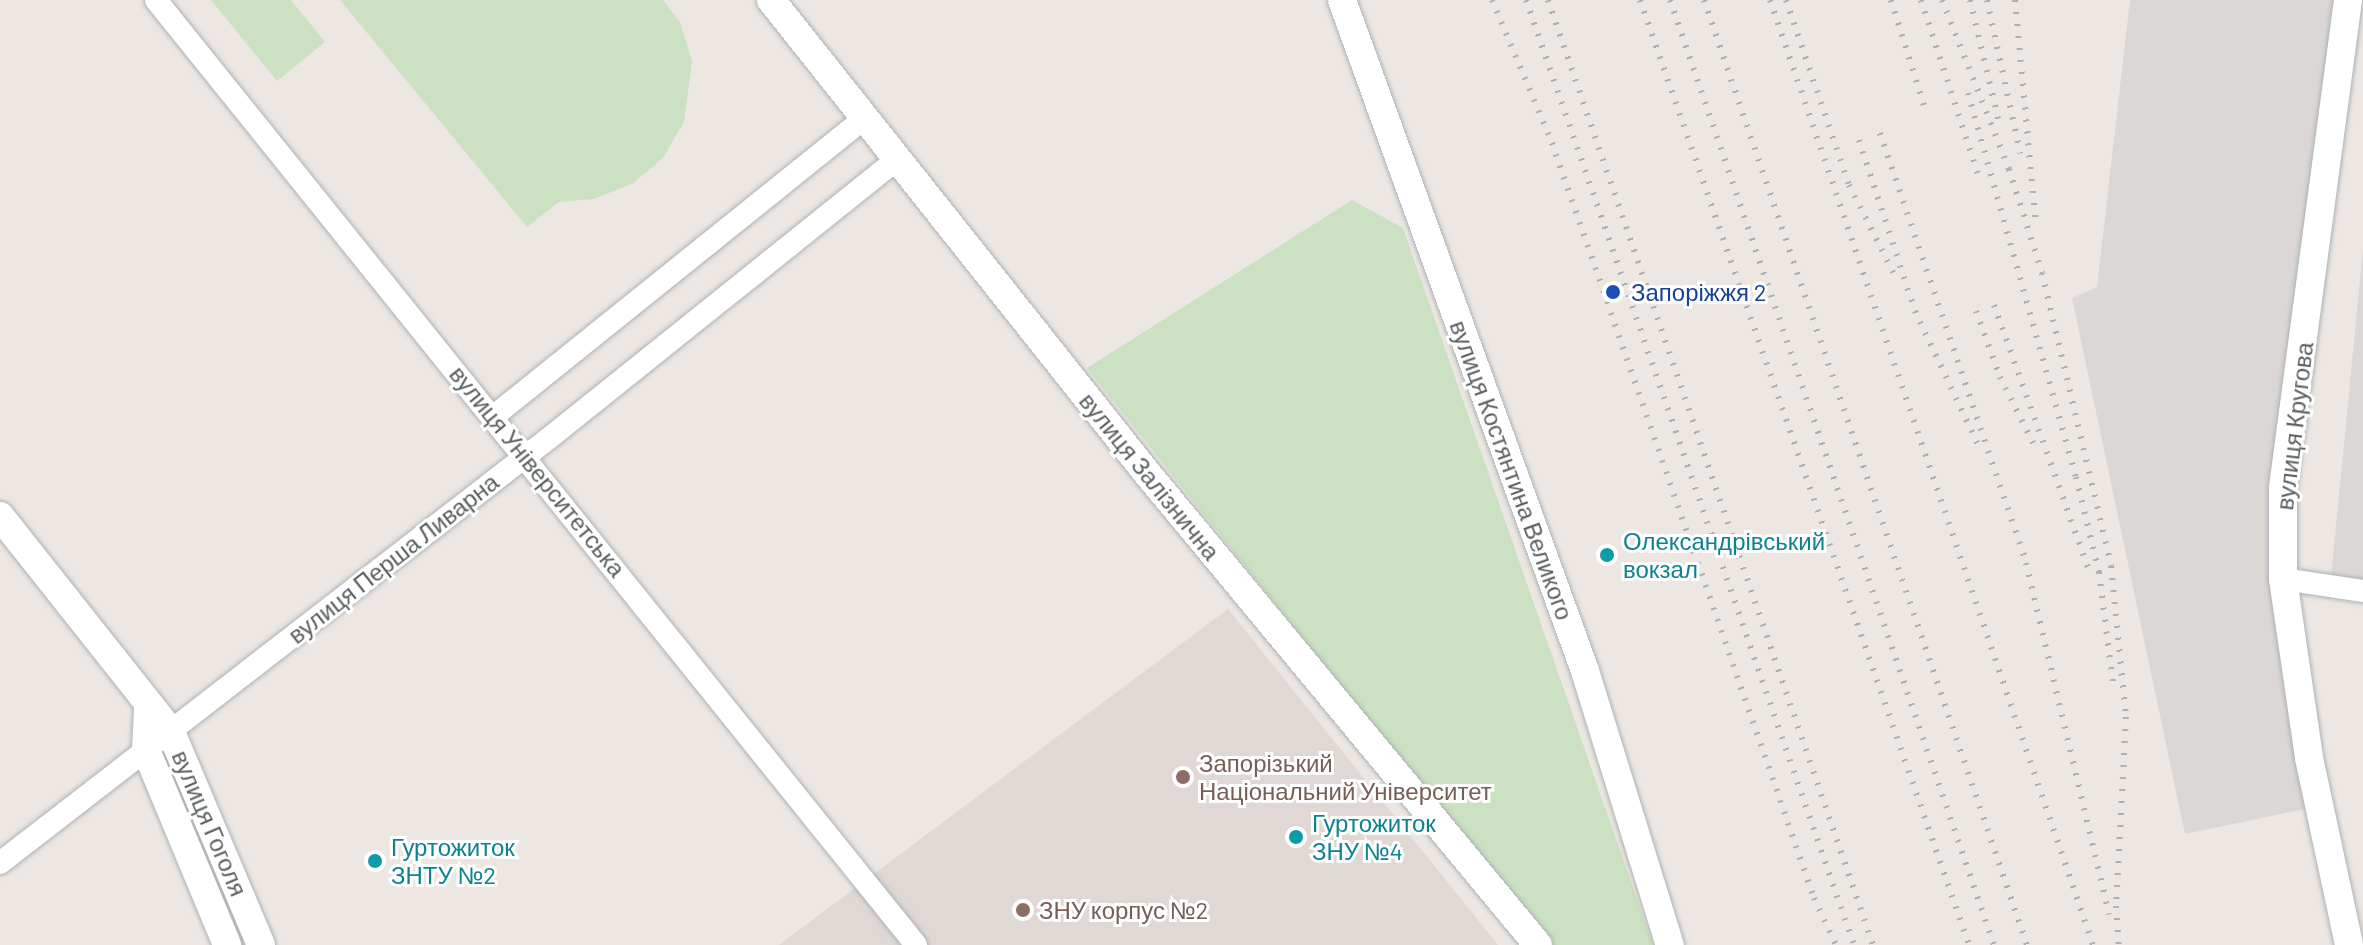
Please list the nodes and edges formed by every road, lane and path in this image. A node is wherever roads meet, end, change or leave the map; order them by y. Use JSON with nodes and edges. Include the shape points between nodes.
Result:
{"nodes":[{"id":1,"x":156,"y":0,"type":"edge"},
{"id":2,"x":771,"y":0,"type":"edge"},
{"id":3,"x":1342,"y":0,"type":"edge"},
{"id":4,"x":2348,"y":0,"type":"edge"},
{"id":5,"x":864,"y":119,"type":"junction"},
{"id":6,"x":896,"y":160,"type":"junction"},
{"id":7,"x":494,"y":416,"type":"junction"},
{"id":8,"x":526,"y":455,"type":"junction"},
{"id":9,"x":0,"y":516,"type":"edge"},
{"id":10,"x":2283,"y":579,"type":"junction"},
{"id":11,"x":2363,"y":591,"type":"edge"},
{"id":12,"x":148,"y":709,"type":"junction"},
{"id":13,"x":171,"y":732,"type":"junction"},
{"id":14,"x":146,"y":750,"type":"junction"},
{"id":15,"x":0,"y":863,"type":"edge"},
{"id":16,"x":227,"y":945,"type":"edge"},
{"id":17,"x":261,"y":945,"type":"edge"},
{"id":18,"x":916,"y":945,"type":"edge"},
{"id":19,"x":1538,"y":945,"type":"edge"},
{"id":20,"x":1670,"y":945,"type":"edge"},
{"id":21,"x":2349,"y":945,"type":"edge"}],
"edges":[{"from":1,"to":7,"type":"street","name":"вулиця Університетська"},
{"from":2,"to":5,"type":"street","name":"вулиця Залізнична"},
{"from":3,"to":20,"type":"street","name":"вулиця Костянтина Великого","via":[[1585,671]]},
{"from":4,"to":10,"type":"street","name":"вулиця Кругова","via":[[2283,488]]},
{"from":5,"to":6,"type":"street","name":"вулиця Залізнична"},
{"from":5,"to":7,"type":"street"},
{"from":6,"to":8,"type":"street","name":"вулиця Перша Ливарна"},
{"from":6,"to":19,"type":"street","name":"вулиця Залізнична"},
{"from":7,"to":8,"type":"street","name":"вулиця Університетська"},
{"from":8,"to":13,"type":"street","name":"вулиця Перша Ливарна"},
{"from":8,"to":18,"type":"street","name":"вулиця Університетська"},
{"from":9,"to":12,"type":"street","name":"вулиця Гоголя"},
{"from":10,"to":11,"type":"street"},
{"from":10,"to":21,"type":"street","name":"вулиця Кругова","via":[[2309,758]]},
{"from":12,"to":13,"type":"street","name":"вулиця Гоголя"},
{"from":12,"to":14,"type":"street","name":"вулиця Гоголя"},
{"from":13,"to":14,"type":"street","name":"вулиця Перша Ливарна"},
{"from":13,"to":17,"type":"street","name":"вулиця Гоголя"},
{"from":14,"to":15,"type":"street","name":"вулиця Перша Ливарна"},
{"from":14,"to":16,"type":"street","name":"вулиця Гоголя"}]}
